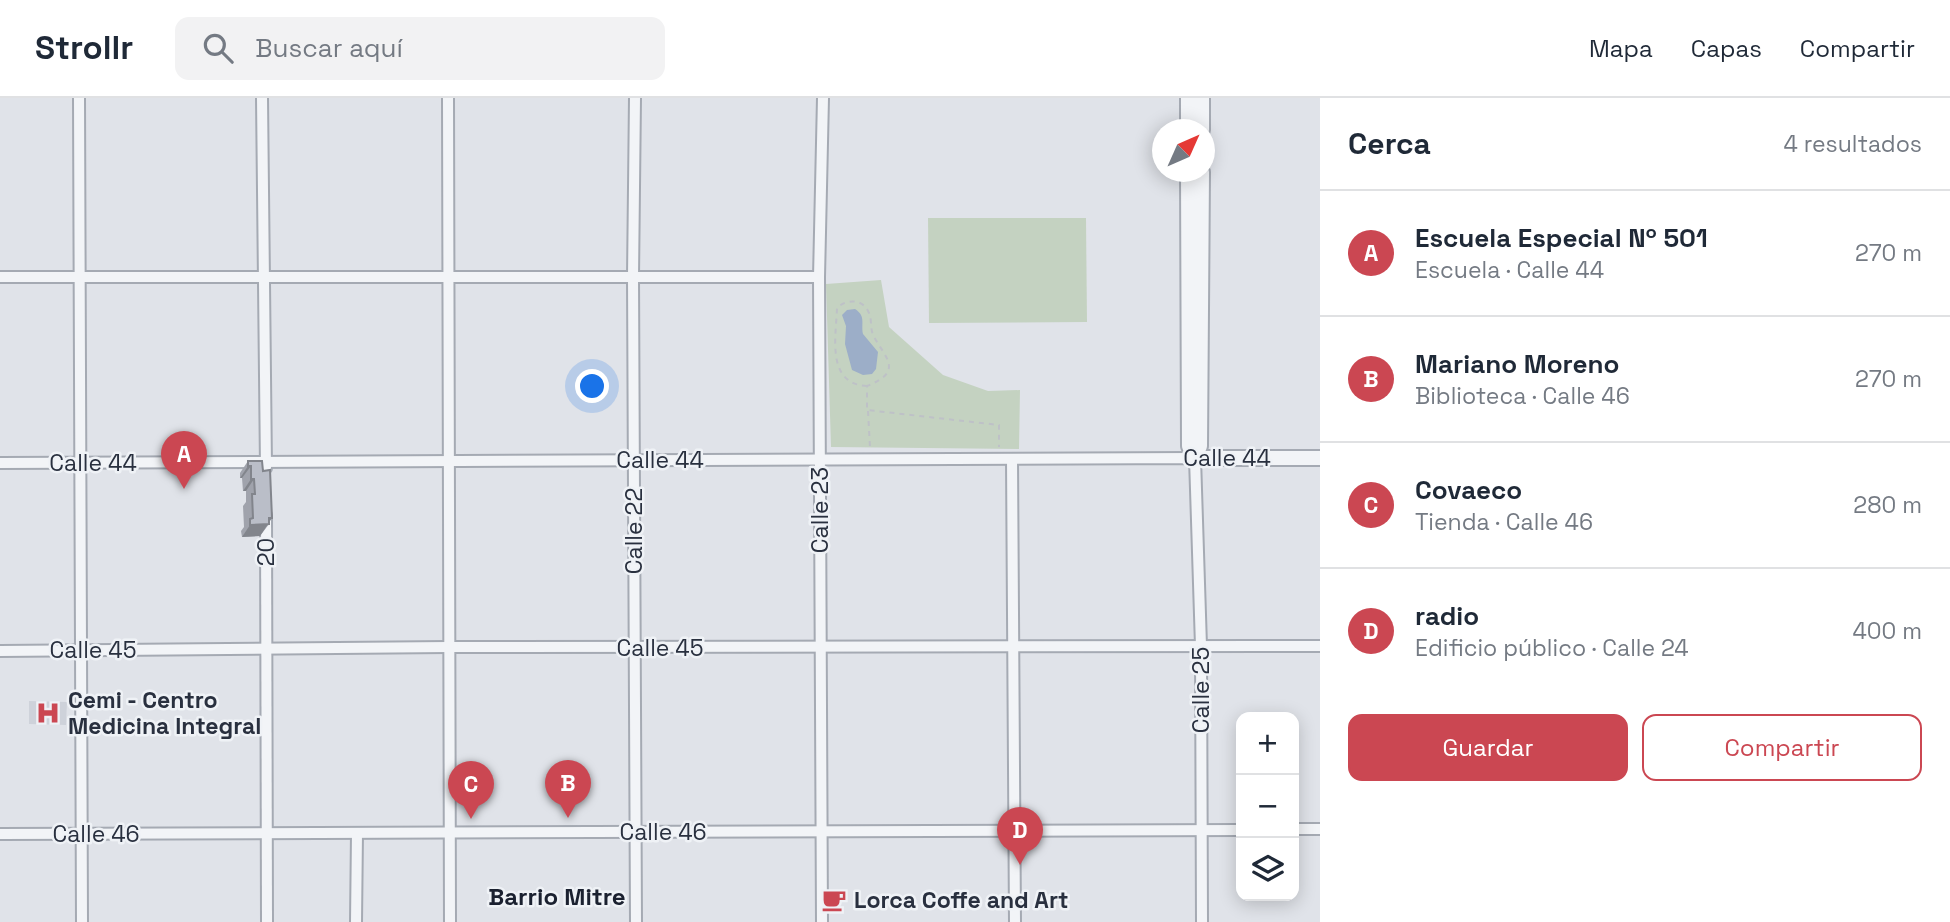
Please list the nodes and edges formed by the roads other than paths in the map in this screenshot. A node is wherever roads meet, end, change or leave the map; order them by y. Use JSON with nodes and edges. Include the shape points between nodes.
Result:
{"nodes":[{"id":1,"x":79,"y":98,"type":"edge"},
{"id":2,"x":262,"y":98,"type":"edge"},
{"id":3,"x":448,"y":98,"type":"edge"},
{"id":4,"x":635,"y":98,"type":"edge"},
{"id":5,"x":823,"y":98,"type":"edge"},
{"id":6,"x":1188,"y":98,"type":"edge"},
{"id":7,"x":1202,"y":98,"type":"edge"},
{"id":8,"x":1188,"y":119,"type":"edge"},
{"id":9,"x":1202,"y":119,"type":"edge"},
{"id":10,"x":1188,"y":182,"type":"edge"},
{"id":11,"x":1202,"y":182,"type":"edge"},
{"id":12,"x":448,"y":276,"type":"junction"},
{"id":13,"x":0,"y":277,"type":"edge"},
{"id":14,"x":79,"y":277,"type":"junction"},
{"id":15,"x":265,"y":277,"type":"junction"},
{"id":16,"x":633,"y":277,"type":"junction"},
{"id":17,"x":818,"y":278,"type":"junction"},
{"id":18,"x":1195,"y":458,"type":"junction"},
{"id":19,"x":1320,"y":458,"type":"edge"},
{"id":20,"x":1013,"y":459,"type":"junction"},
{"id":21,"x":634,"y":460,"type":"junction"},
{"id":22,"x":820,"y":460,"type":"junction"},
{"id":23,"x":449,"y":461,"type":"junction"},
{"id":24,"x":266,"y":462,"type":"junction"},
{"id":25,"x":0,"y":463,"type":"edge"},
{"id":26,"x":80,"y":463,"type":"junction"},
{"id":27,"x":266,"y":475,"type":"edge"},
{"id":28,"x":266,"y":502,"type":"edge"},
{"id":29,"x":1201,"y":646,"type":"junction"},
{"id":30,"x":1320,"y":646,"type":"edge"},
{"id":31,"x":448,"y":647,"type":"junction"},
{"id":32,"x":1013,"y":647,"type":"junction"},
{"id":33,"x":634,"y":648,"type":"junction"},
{"id":34,"x":821,"y":648,"type":"junction"},
{"id":35,"x":81,"y":650,"type":"junction"},
{"id":36,"x":266,"y":650,"type":"junction"},
{"id":37,"x":0,"y":651,"type":"edge"},
{"id":38,"x":1299,"y":829,"type":"edge"},
{"id":39,"x":1320,"y":829,"type":"edge"},
{"id":40,"x":1014,"y":830,"type":"junction"},
{"id":41,"x":1201,"y":830,"type":"junction"},
{"id":42,"x":1236,"y":830,"type":"edge"},
{"id":43,"x":822,"y":831,"type":"junction"},
{"id":44,"x":635,"y":832,"type":"junction"},
{"id":45,"x":267,"y":833,"type":"junction"},
{"id":46,"x":357,"y":833,"type":"junction"},
{"id":47,"x":0,"y":834,"type":"edge"},
{"id":48,"x":82,"y":834,"type":"junction"},
{"id":49,"x":449,"y":834,"type":"junction"},
{"id":50,"x":82,"y":922,"type":"edge"},
{"id":51,"x":267,"y":922,"type":"edge"},
{"id":52,"x":356,"y":922,"type":"edge"},
{"id":53,"x":450,"y":922,"type":"edge"},
{"id":54,"x":636,"y":922,"type":"edge"},
{"id":55,"x":822,"y":922,"type":"edge"},
{"id":56,"x":1015,"y":922,"type":"edge"},
{"id":57,"x":1202,"y":922,"type":"edge"}],
"edges":[{"from":1,"to":14,"type":"street"},
{"from":2,"to":15,"type":"street"},
{"from":3,"to":12,"type":"street"},
{"from":4,"to":16,"type":"street","name":"Calle 22"},
{"from":5,"to":17,"type":"street","name":"Calle 23"},
{"from":6,"to":8,"type":"street"},
{"from":7,"to":9,"type":"street"},
{"from":10,"to":18,"type":"street","name":"Calle 25","via":[[1189,446]]},
{"from":11,"to":18,"type":"street","name":"Calle 25","via":[[1200,446]]},
{"from":12,"to":15,"type":"street"},
{"from":12,"to":16,"type":"street"},
{"from":12,"to":23,"type":"street"},
{"from":13,"to":14,"type":"street"},
{"from":14,"to":15,"type":"street"},
{"from":14,"to":26,"type":"street"},
{"from":15,"to":24,"type":"street"},
{"from":16,"to":17,"type":"street"},
{"from":16,"to":21,"type":"street","name":"Calle 22"},
{"from":17,"to":22,"type":"street","name":"Calle 23"},
{"from":18,"to":19,"type":"street","name":"Calle 44"},
{"from":18,"to":20,"type":"street","name":"Calle 44"},
{"from":18,"to":29,"type":"street","name":"Calle 25"},
{"from":20,"to":22,"type":"street","name":"Calle 44"},
{"from":20,"to":32,"type":"street"},
{"from":21,"to":22,"type":"street","name":"Calle 44"},
{"from":21,"to":23,"type":"street","name":"Calle 44"},
{"from":21,"to":33,"type":"street","name":"Calle 22"},
{"from":22,"to":34,"type":"street","name":"Calle 23"},
{"from":23,"to":24,"type":"street","name":"Calle 44"},
{"from":23,"to":31,"type":"street"},
{"from":24,"to":26,"type":"street","name":"Calle 44"},
{"from":24,"to":27,"type":"street"},
{"from":25,"to":26,"type":"street","name":"Calle 44"},
{"from":26,"to":35,"type":"street"},
{"from":28,"to":36,"type":"street","name":"20"},
{"from":29,"to":30,"type":"street","name":"Calle 45"},
{"from":29,"to":32,"type":"street","name":"Calle 45"},
{"from":29,"to":41,"type":"street","name":"Calle 25"},
{"from":31,"to":33,"type":"street","name":"Calle 45"},
{"from":31,"to":36,"type":"street","name":"Calle 45"},
{"from":31,"to":49,"type":"street"},
{"from":32,"to":34,"type":"street","name":"Calle 45"},
{"from":32,"to":40,"type":"street"},
{"from":33,"to":34,"type":"street","name":"Calle 45"},
{"from":33,"to":44,"type":"street","name":"Calle 22"},
{"from":34,"to":43,"type":"street","name":"Calle 23"},
{"from":35,"to":36,"type":"street","name":"Calle 45"},
{"from":35,"to":37,"type":"street","name":"Calle 45"},
{"from":35,"to":48,"type":"street"},
{"from":36,"to":45,"type":"street","name":"20"},
{"from":38,"to":39,"type":"street"},
{"from":40,"to":41,"type":"street","name":"Calle 46"},
{"from":40,"to":43,"type":"street","name":"Calle 46"},
{"from":40,"to":56,"type":"street"},
{"from":41,"to":42,"type":"street","name":"Calle 46"},
{"from":41,"to":57,"type":"street","name":"Calle 25"},
{"from":43,"to":44,"type":"street","name":"Calle 46"},
{"from":43,"to":55,"type":"street","name":"Calle 23"},
{"from":44,"to":49,"type":"street","name":"Calle 46"},
{"from":44,"to":54,"type":"street","name":"Calle 22"},
{"from":45,"to":46,"type":"street","name":"Calle 46"},
{"from":45,"to":48,"type":"street","name":"Calle 46"},
{"from":45,"to":51,"type":"street","name":"20"},
{"from":46,"to":49,"type":"street","name":"Calle 46"},
{"from":46,"to":52,"type":"street"},
{"from":47,"to":48,"type":"street","name":"Calle 46"},
{"from":48,"to":50,"type":"street"},
{"from":49,"to":53,"type":"street"}]}
